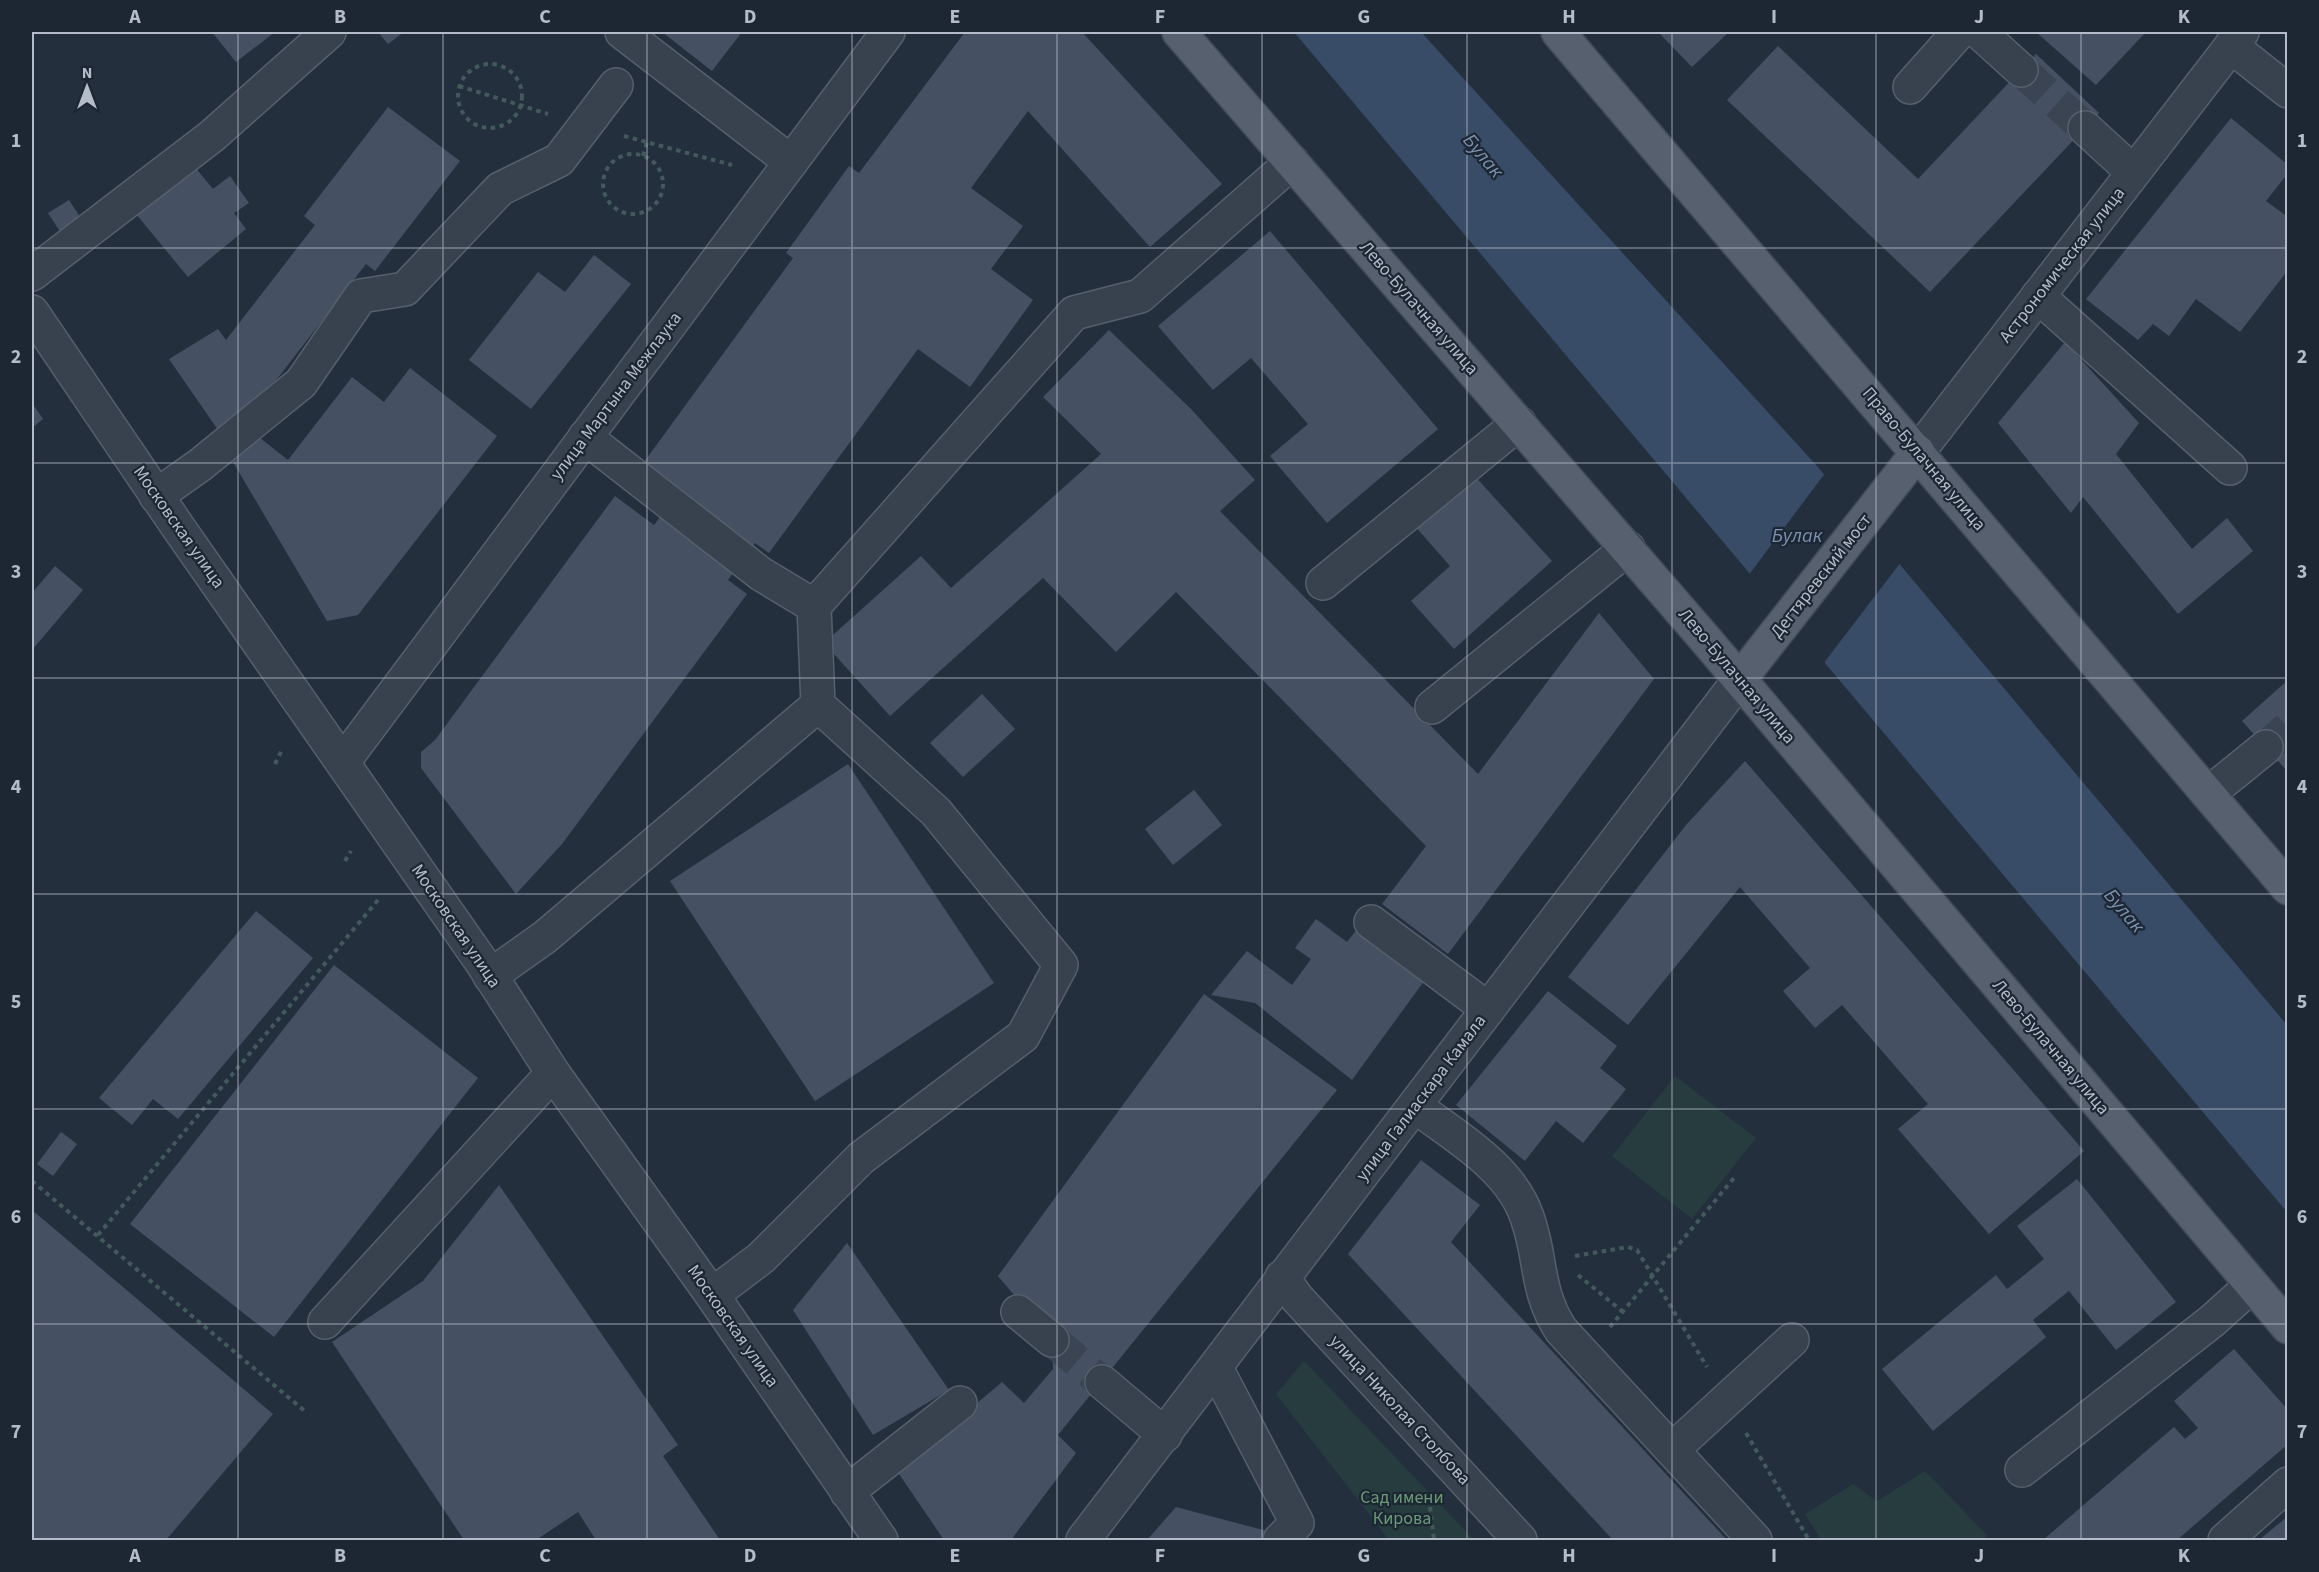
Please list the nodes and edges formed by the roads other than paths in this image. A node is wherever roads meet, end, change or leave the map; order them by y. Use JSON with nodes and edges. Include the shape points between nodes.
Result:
{"nodes":[{"id":1,"x":329,"y":32,"type":"edge"},
{"id":2,"x":622,"y":32,"type":"edge"},
{"id":3,"x":888,"y":32,"type":"edge"},
{"id":4,"x":1179,"y":32,"type":"edge"},
{"id":5,"x":1558,"y":32,"type":"edge"},
{"id":6,"x":1959,"y":32,"type":"edge"},
{"id":7,"x":1979,"y":32,"type":"edge"},
{"id":8,"x":2236,"y":39,"type":"edge"},
{"id":9,"x":2021,"y":70,"type":"tunnel mouth"},
{"id":10,"x":616,"y":85,"type":"dead end"},
{"id":11,"x":1910,"y":87,"type":"dead end"},
{"id":12,"x":2288,"y":91,"type":"edge"},
{"id":13,"x":2085,"y":128,"type":"tunnel mouth"},
{"id":14,"x":791,"y":162,"type":"junction"},
{"id":15,"x":1292,"y":162,"type":"junction"},
{"id":16,"x":2133,"y":172,"type":"junction"},
{"id":17,"x":32,"y":273,"type":"edge"},
{"id":18,"x":2038,"y":296,"type":"junction"},
{"id":19,"x":32,"y":312,"type":"edge"},
{"id":20,"x":1519,"y":423,"type":"junction"},
{"id":21,"x":585,"y":437,"type":"junction"},
{"id":22,"x":1918,"y":452,"type":"junction"},
{"id":23,"x":2230,"y":468,"type":"dead end"},
{"id":24,"x":156,"y":496,"type":"junction"},
{"id":25,"x":1882,"y":498,"type":"joint"},
{"id":26,"x":1628,"y":548,"type":"junction"},
{"id":27,"x":1323,"y":582,"type":"dead end"},
{"id":28,"x":814,"y":606,"type":"junction"},
{"id":29,"x":1749,"y":667,"type":"junction"},
{"id":30,"x":818,"y":705,"type":"junction"},
{"id":31,"x":1432,"y":707,"type":"dead end"},
{"id":32,"x":2266,"y":747,"type":"tunnel mouth"},
{"id":33,"x":343,"y":762,"type":"junction"},
{"id":34,"x":2208,"y":794,"type":"junction"},
{"id":35,"x":2288,"y":888,"type":"edge"},
{"id":36,"x":1371,"y":922,"type":"dead end"},
{"id":37,"x":490,"y":976,"type":"junction"},
{"id":38,"x":1488,"y":1009,"type":"junction"},
{"id":39,"x":554,"y":1073,"type":"junction"},
{"id":40,"x":1416,"y":1106,"type":"junction"},
{"id":41,"x":1282,"y":1277,"type":"junction"},
{"id":42,"x":2252,"y":1285,"type":"junction"},
{"id":43,"x":712,"y":1295,"type":"junction"},
{"id":44,"x":1018,"y":1312,"type":"dead end"},
{"id":45,"x":325,"y":1322,"type":"dead end"},
{"id":46,"x":2288,"y":1327,"type":"edge"},
{"id":47,"x":1052,"y":1340,"type":"tunnel mouth"},
{"id":48,"x":1792,"y":1340,"type":"dead end"},
{"id":49,"x":1216,"y":1368,"type":"junction"},
{"id":50,"x":1102,"y":1382,"type":"tunnel mouth"},
{"id":51,"x":960,"y":1403,"type":"dead end"},
{"id":52,"x":1165,"y":1435,"type":"junction"},
{"id":53,"x":1672,"y":1450,"type":"junction"},
{"id":54,"x":2022,"y":1470,"type":"dead end"},
{"id":55,"x":2288,"y":1484,"type":"edge"},
{"id":56,"x":847,"y":1492,"type":"junction"},
{"id":57,"x":880,"y":1540,"type":"edge"},
{"id":58,"x":1083,"y":1540,"type":"edge"},
{"id":59,"x":1280,"y":1540,"type":"edge"},
{"id":60,"x":1520,"y":1540,"type":"edge"},
{"id":61,"x":1755,"y":1540,"type":"edge"},
{"id":62,"x":2225,"y":1540,"type":"edge"}],
"edges":[{"from":1,"to":17,"type":"street","via":[[212,136]]},
{"from":2,"to":14,"type":"street"},
{"from":3,"to":14,"type":"street","name":"улица Мартына Межлаука"},
{"from":4,"to":15,"type":"main road","name":"Лево-Булачная улица"},
{"from":5,"to":22,"type":"main road","name":"Право-Булачная улица"},
{"from":6,"to":11,"type":"street"},
{"from":7,"to":9,"type":"street"},
{"from":8,"to":12,"type":"street"},
{"from":8,"to":16,"type":"street","name":"Астрономическая улица"},
{"from":10,"to":24,"type":"street","via":[[560,160],[500,189],[405,289],[361,296],[301,383]]},
{"from":13,"to":16,"type":"street"},
{"from":14,"to":21,"type":"street","name":"улица Мартына Межлаука"},
{"from":15,"to":20,"type":"main road","name":"Лево-Булачная улица"},
{"from":15,"to":28,"type":"street","via":[[1140,296],[1074,313]]},
{"from":16,"to":18,"type":"street","name":"Астрономическая улица"},
{"from":18,"to":22,"type":"street","name":"Астрономическая улица"},
{"from":18,"to":23,"type":"street"},
{"from":19,"to":24,"type":"street","name":"Московская улица"},
{"from":20,"to":26,"type":"main road","name":"Лево-Булачная улица"},
{"from":20,"to":27,"type":"street"},
{"from":21,"to":28,"type":"street","via":[[761,574]]},
{"from":21,"to":33,"type":"street","name":"улица Мартына Межлаука"},
{"from":22,"to":25,"type":"main road","name":"Астрономическая улица"},
{"from":22,"to":34,"type":"main road","name":"Право-Булачная улица"},
{"from":24,"to":33,"type":"street","name":"Московская улица"},
{"from":25,"to":29,"type":"main road","name":"Дегтяревский мост"},
{"from":26,"to":29,"type":"main road","name":"Лево-Булачная улица"},
{"from":26,"to":31,"type":"street"},
{"from":28,"to":30,"type":"street"},
{"from":29,"to":38,"type":"street","name":"улица Галиаскара Камала"},
{"from":29,"to":42,"type":"main road","name":"Лево-Булачная улица"},
{"from":30,"to":37,"type":"street","via":[[545,937]]},
{"from":30,"to":43,"type":"street","via":[[936,812],[1061,965],[1023,1036],[861,1158],[761,1258]]},
{"from":32,"to":34,"type":"street"},
{"from":33,"to":37,"type":"street","name":"Московская улица"},
{"from":34,"to":35,"type":"main road","name":"Право-Булачная улица"},
{"from":36,"to":38,"type":"street"},
{"from":37,"to":39,"type":"street","name":"Московская улица"},
{"from":38,"to":40,"type":"street","name":"улица Галиаскара Камала"},
{"from":39,"to":43,"type":"street","name":"Московская улица"},
{"from":39,"to":45,"type":"street"},
{"from":40,"to":41,"type":"street","name":"улица Галиаскара Камала"},
{"from":40,"to":53,"type":"street","via":[[1504,1177],[1521,1201],[1548,1261],[1545,1301],[1552,1316]]},
{"from":41,"to":49,"type":"street","name":"улица Галиаскара Камала"},
{"from":41,"to":60,"type":"street","name":"улица Николая Столбова"},
{"from":42,"to":46,"type":"main road","name":"Лево-Булачная улица"},
{"from":42,"to":54,"type":"street"},
{"from":43,"to":56,"type":"street","name":"Московская улица"},
{"from":44,"to":47,"type":"street"},
{"from":48,"to":53,"type":"street"},
{"from":49,"to":52,"type":"street","name":"улица Галиаскара Камала"},
{"from":49,"to":59,"type":"street","via":[[1297,1523]]},
{"from":50,"to":52,"type":"street"},
{"from":51,"to":56,"type":"street"},
{"from":52,"to":58,"type":"street","name":"улица Галиаскара Камала"},
{"from":53,"to":61,"type":"street"},
{"from":55,"to":62,"type":"street"},
{"from":56,"to":57,"type":"street","name":"Московская улица"}]}
